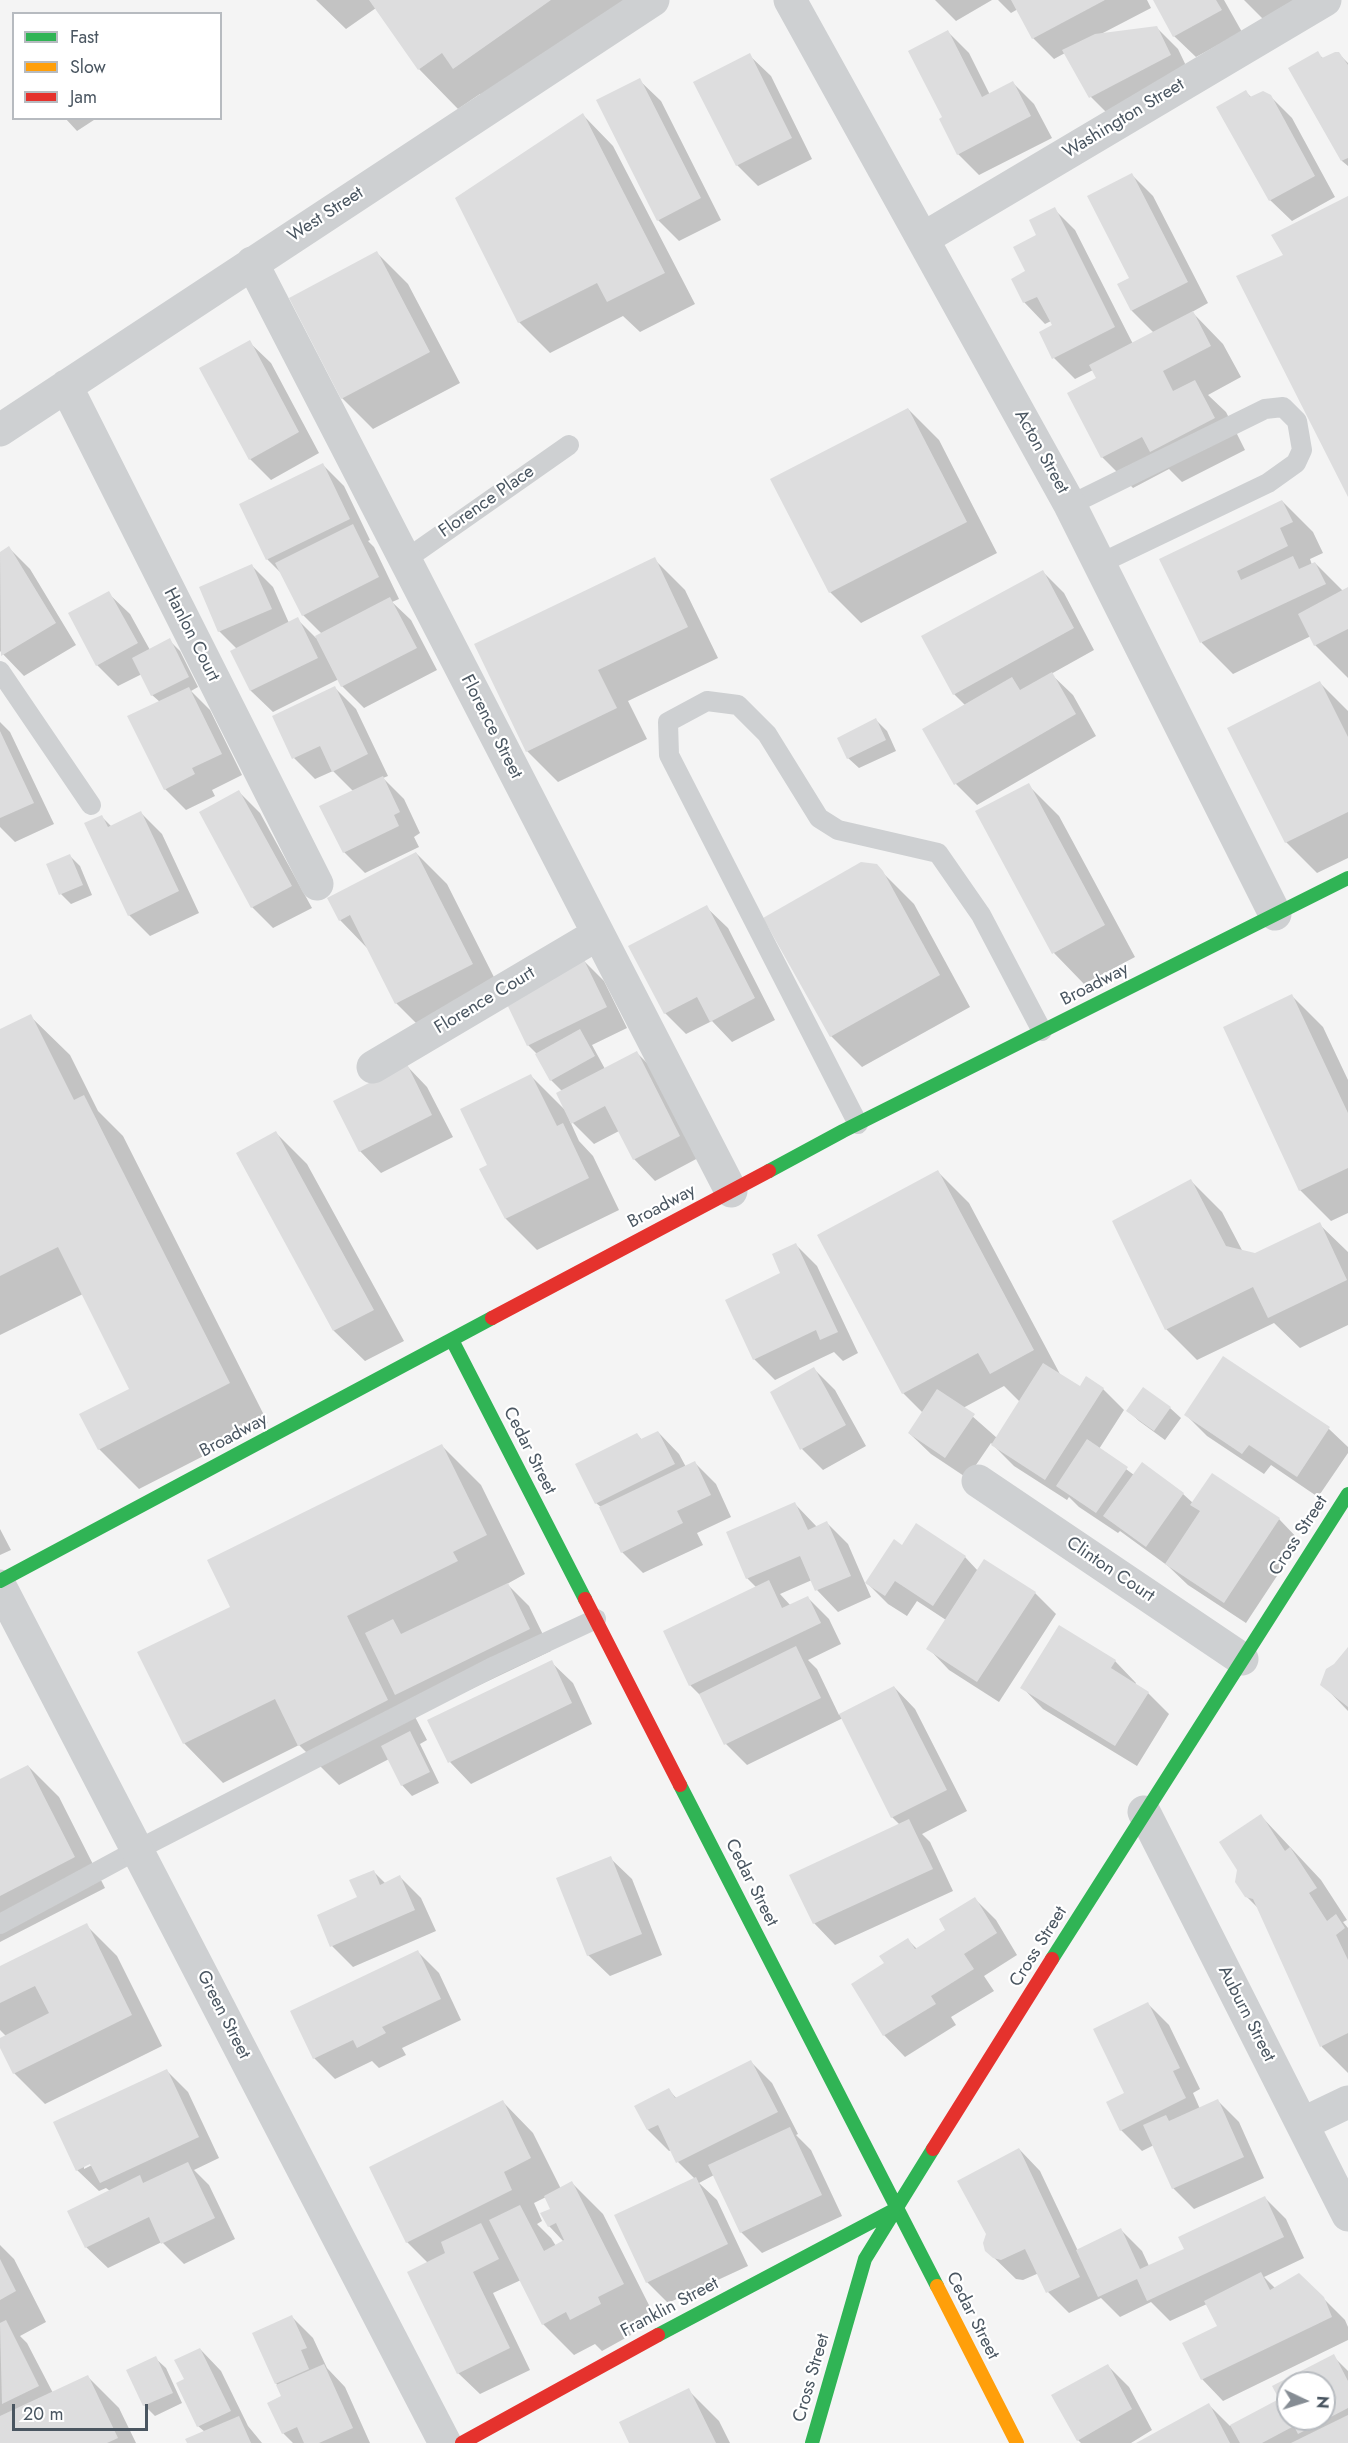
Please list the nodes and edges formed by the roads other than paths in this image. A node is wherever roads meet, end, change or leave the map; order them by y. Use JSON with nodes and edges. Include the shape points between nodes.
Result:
{"nodes":[{"id":1,"x":653,"y":0,"type":"edge"},
{"id":2,"x":790,"y":0,"type":"edge"},
{"id":3,"x":1325,"y":0,"type":"edge"},
{"id":4,"x":924,"y":238,"type":"junction"},
{"id":5,"x":252,"y":263,"type":"junction"},
{"id":6,"x":66,"y":386,"type":"junction"},
{"id":7,"x":0,"y":430,"type":"edge"},
{"id":8,"x":569,"y":445,"type":"dead end"},
{"id":9,"x":1070,"y":505,"type":"junction"},
{"id":10,"x":405,"y":560,"type":"junction"},
{"id":11,"x":1099,"y":564,"type":"junction"},
{"id":12,"x":0,"y":670,"type":"edge"},
{"id":13,"x":92,"y":805,"type":"dead end"},
{"id":14,"x":1348,"y":878,"type":"edge"},
{"id":15,"x":317,"y":884,"type":"dead end"},
{"id":16,"x":1275,"y":914,"type":"junction"},
{"id":17,"x":598,"y":934,"type":"junction"},
{"id":18,"x":1042,"y":1032,"type":"junction"},
{"id":19,"x":373,"y":1067,"type":"dead end"},
{"id":20,"x":858,"y":1124,"type":"junction"},
{"id":21,"x":731,"y":1191,"type":"junction"},
{"id":22,"x":452,"y":1340,"type":"junction"},
{"id":23,"x":978,"y":1481,"type":"dead end"},
{"id":24,"x":1348,"y":1494,"type":"edge"},
{"id":25,"x":0,"y":1581,"type":"edge"},
{"id":26,"x":0,"y":1586,"type":"edge"},
{"id":27,"x":596,"y":1619,"type":"junction"},
{"id":28,"x":1242,"y":1659,"type":"junction"},
{"id":29,"x":1144,"y":1812,"type":"junction"},
{"id":30,"x":137,"y":1850,"type":"junction"},
{"id":31,"x":0,"y":1924,"type":"edge"},
{"id":32,"x":1348,"y":2102,"type":"edge"},
{"id":33,"x":1302,"y":2124,"type":"junction"},
{"id":34,"x":897,"y":2208,"type":"junction"},
{"id":35,"x":1348,"y":2215,"type":"edge"},
{"id":36,"x":445,"y":2443,"type":"edge"},
{"id":37,"x":462,"y":2443,"type":"edge"},
{"id":38,"x":812,"y":2443,"type":"edge"},
{"id":39,"x":1017,"y":2443,"type":"edge"}],
"edges":[{"from":1,"to":5,"type":"street","name":"West Street"},
{"from":2,"to":4,"type":"street","name":"Acton Street"},
{"from":3,"to":4,"type":"street","name":"Washington Street"},
{"from":4,"to":9,"type":"street","name":"Acton Street"},
{"from":5,"to":6,"type":"street","name":"West Street"},
{"from":5,"to":10,"type":"street","name":"Florence Street"},
{"from":6,"to":7,"type":"street","name":"West Street"},
{"from":6,"to":15,"type":"street","name":"Hanlon Court"},
{"from":8,"to":10,"type":"lane","name":"Florence Place"},
{"from":9,"to":11,"type":"street","name":"Acton Street"},
{"from":9,"to":11,"type":"lane","via":[[1264,409],[1283,408],[1297,421],[1302,450],[1296,463],[1277,477]]},
{"from":10,"to":17,"type":"street","name":"Florence Street"},
{"from":11,"to":16,"type":"street","name":"Acton Street"},
{"from":12,"to":13,"type":"lane"},
{"from":14,"to":16,"type":"street","name":"Broadway"},
{"from":16,"to":18,"type":"street","name":"Broadway"},
{"from":17,"to":19,"type":"street","name":"Florence Court"},
{"from":17,"to":21,"type":"street","name":"Florence Street"},
{"from":18,"to":20,"type":"street","name":"Broadway"},
{"from":18,"to":20,"type":"lane","via":[[981,915],[938,853],[838,830],[819,818],[767,734],[738,705],[707,701],[668,722],[669,755]]},
{"from":20,"to":21,"type":"street","name":"Broadway"},
{"from":21,"to":22,"type":"street","name":"Broadway"},
{"from":22,"to":25,"type":"street","name":"Broadway"},
{"from":22,"to":27,"type":"street","name":"Cedar Street"},
{"from":23,"to":28,"type":"street","name":"Clinton Court"},
{"from":24,"to":28,"type":"street","name":"Cross Street"},
{"from":26,"to":30,"type":"street","name":"Green Street"},
{"from":27,"to":30,"type":"lane","via":[[495,1666]]},
{"from":27,"to":34,"type":"street","name":"Cedar Street"},
{"from":28,"to":29,"type":"street","name":"Cross Street"},
{"from":29,"to":33,"type":"street","name":"Auburn Street"},
{"from":29,"to":34,"type":"street","name":"Cross Street"},
{"from":30,"to":31,"type":"lane"},
{"from":30,"to":36,"type":"street","name":"Green Street"},
{"from":32,"to":33,"type":"street"},
{"from":33,"to":35,"type":"street","name":"Auburn Street"},
{"from":34,"to":37,"type":"street","name":"Franklin Street","via":[[683,2320]]},
{"from":34,"to":38,"type":"street","name":"Cross Street","via":[[865,2259]]},
{"from":34,"to":39,"type":"street","name":"Cedar Street"}]}
